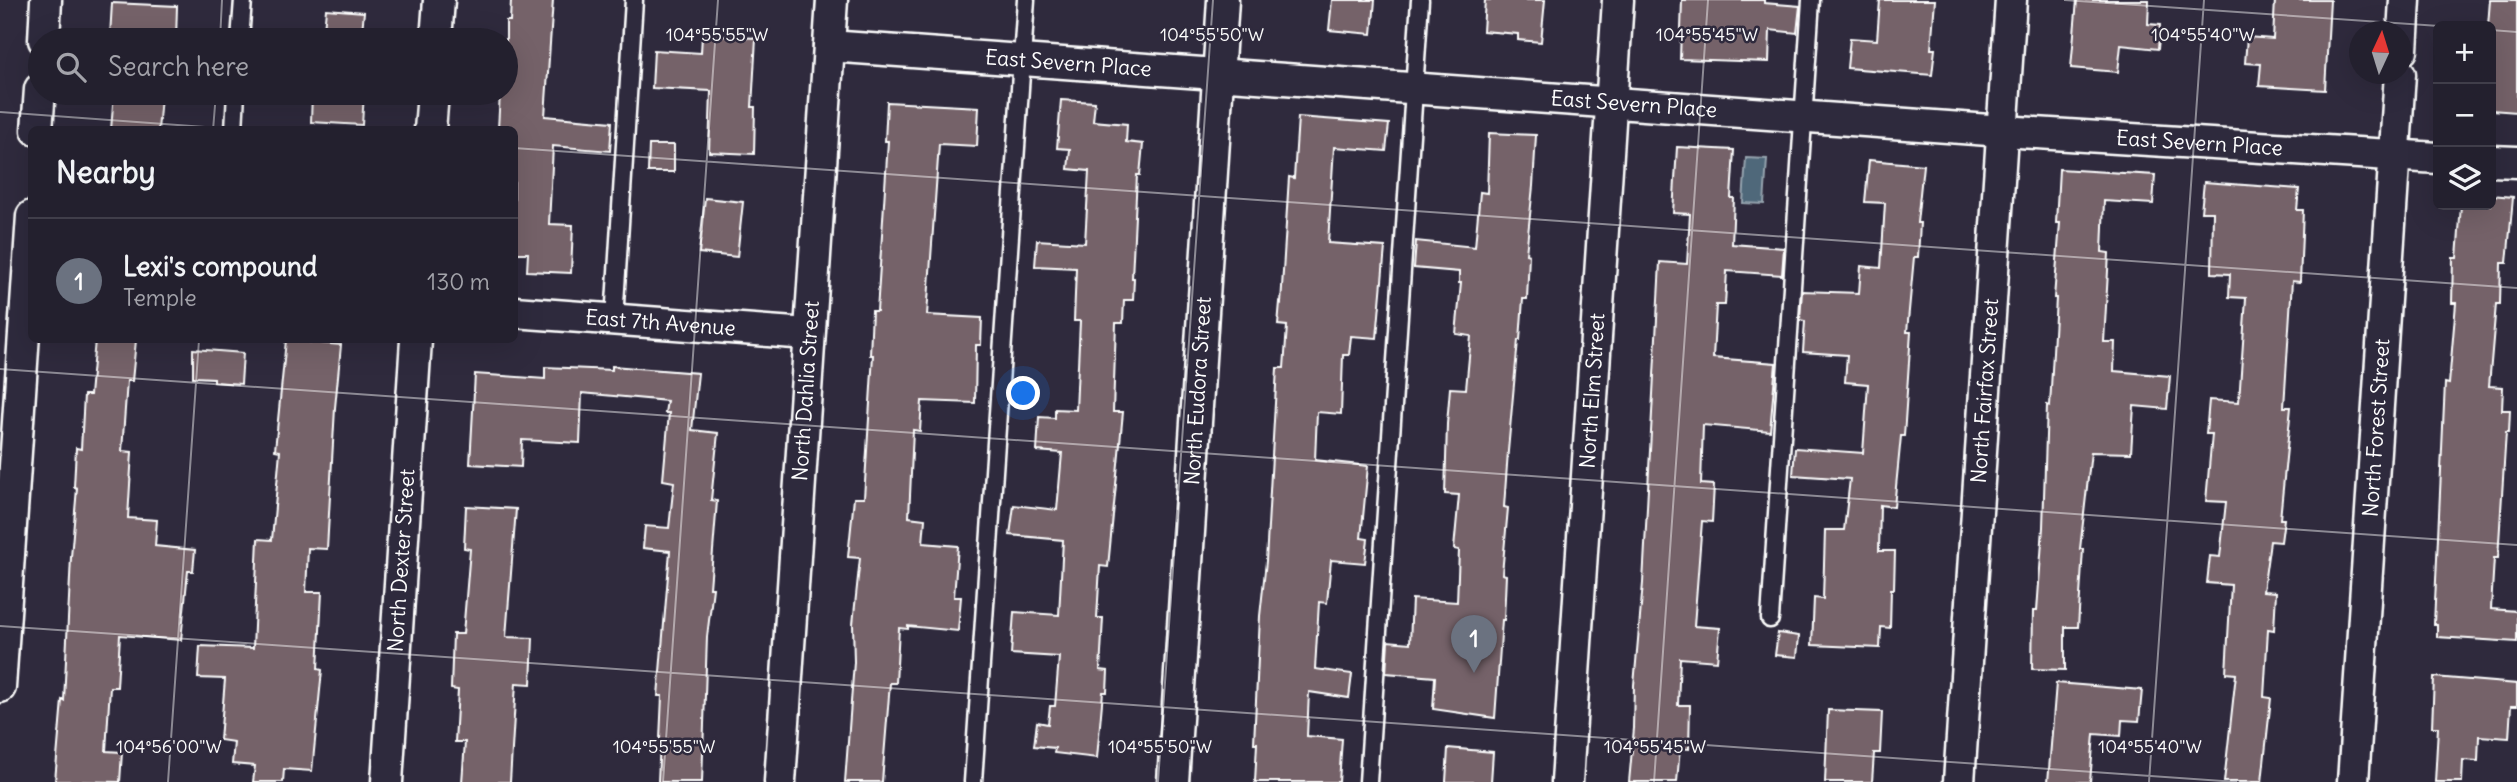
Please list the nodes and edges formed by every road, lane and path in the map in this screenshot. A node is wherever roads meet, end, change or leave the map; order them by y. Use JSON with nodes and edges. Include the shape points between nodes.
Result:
{"nodes":[{"id":1,"x":46,"y":0,"type":"edge"},
{"id":2,"x":243,"y":0,"type":"edge"},
{"id":3,"x":439,"y":0,"type":"edge"},
{"id":4,"x":634,"y":0,"type":"edge"},
{"id":5,"x":832,"y":0,"type":"edge"},
{"id":6,"x":1026,"y":0,"type":"edge"},
{"id":7,"x":1223,"y":0,"type":"edge"},
{"id":8,"x":1420,"y":0,"type":"edge"},
{"id":9,"x":1618,"y":0,"type":"edge"},
{"id":10,"x":1811,"y":0,"type":"edge"},
{"id":11,"x":2011,"y":0,"type":"edge"},
{"id":12,"x":2405,"y":0,"type":"edge"},
{"id":13,"x":2404,"y":21,"type":"edge"},
{"id":14,"x":45,"y":28,"type":"edge"},
{"id":15,"x":241,"y":28,"type":"edge"},
{"id":16,"x":437,"y":28,"type":"edge"},
{"id":17,"x":829,"y":46,"type":"junction"},
{"id":18,"x":1022,"y":60,"type":"junction"},
{"id":19,"x":1218,"y":75,"type":"junction"},
{"id":20,"x":2399,"y":84,"type":"edge"},
{"id":21,"x":1414,"y":88,"type":"junction"},
{"id":22,"x":1611,"y":102,"type":"junction"},
{"id":23,"x":39,"y":105,"type":"edge"},
{"id":24,"x":235,"y":105,"type":"edge"},
{"id":25,"x":432,"y":105,"type":"edge"},
{"id":26,"x":1803,"y":117,"type":"junction"},
{"id":27,"x":37,"y":126,"type":"edge"},
{"id":28,"x":234,"y":126,"type":"edge"},
{"id":29,"x":430,"y":126,"type":"edge"},
{"id":30,"x":2003,"y":131,"type":"junction"},
{"id":31,"x":2395,"y":156,"type":"junction"},
{"id":32,"x":2433,"y":158,"type":"edge"},
{"id":33,"x":2496,"y":161,"type":"edge"},
{"id":34,"x":2517,"y":162,"type":"edge"},
{"id":35,"x":28,"y":236,"type":"edge"},
{"id":36,"x":20,"y":277,"type":"edge"},
{"id":37,"x":518,"y":312,"type":"edge"},
{"id":38,"x":614,"y":320,"type":"junction"},
{"id":39,"x":808,"y":334,"type":"junction"},
{"id":40,"x":416,"y":343,"type":"edge"},
{"id":41,"x":1770,"y":619,"type":"dead end"},
{"id":42,"x":0,"y":687,"type":"edge"},
{"id":43,"x":387,"y":782,"type":"edge"},
{"id":44,"x":780,"y":782,"type":"edge"},
{"id":45,"x":974,"y":782,"type":"edge"},
{"id":46,"x":1173,"y":782,"type":"edge"},
{"id":47,"x":1368,"y":782,"type":"edge"},
{"id":48,"x":1566,"y":782,"type":"edge"},
{"id":49,"x":1959,"y":782,"type":"edge"},
{"id":50,"x":2353,"y":782,"type":"edge"}],
"edges":[{"from":1,"to":14,"type":"street"},
{"from":2,"to":15,"type":"lane"},
{"from":3,"to":16,"type":"street"},
{"from":4,"to":38,"type":"lane"},
{"from":5,"to":17,"type":"street","name":"North Dahlia Street"},
{"from":6,"to":18,"type":"lane"},
{"from":7,"to":19,"type":"street","name":"North Eudora Street"},
{"from":8,"to":21,"type":"lane"},
{"from":9,"to":22,"type":"street","name":"North Elm Street"},
{"from":10,"to":26,"type":"lane"},
{"from":11,"to":30,"type":"street","name":"North Fairfax Street"},
{"from":12,"to":13,"type":"street"},
{"from":17,"to":18,"type":"street","name":"East Severn Place"},
{"from":17,"to":39,"type":"street","name":"North Dahlia Street"},
{"from":18,"to":19,"type":"street","name":"East Severn Place"},
{"from":18,"to":45,"type":"lane"},
{"from":19,"to":21,"type":"street","name":"East Severn Place"},
{"from":19,"to":46,"type":"street","name":"North Eudora Street"},
{"from":20,"to":31,"type":"street","name":"North Forest Street"},
{"from":21,"to":22,"type":"street","name":"East Severn Place"},
{"from":21,"to":47,"type":"lane"},
{"from":22,"to":26,"type":"street","name":"East Severn Place"},
{"from":22,"to":48,"type":"street","name":"North Elm Street"},
{"from":23,"to":27,"type":"street"},
{"from":24,"to":28,"type":"lane"},
{"from":25,"to":29,"type":"street"},
{"from":26,"to":30,"type":"street","name":"East Severn Place"},
{"from":26,"to":41,"type":"lane"},
{"from":30,"to":31,"type":"street","name":"East Severn Place"},
{"from":30,"to":49,"type":"street","name":"North Fairfax Street"},
{"from":31,"to":32,"type":"street","name":"East Severn Place"},
{"from":31,"to":50,"type":"street","name":"North Forest Street"},
{"from":33,"to":34,"type":"street"},
{"from":35,"to":36,"type":"street"},
{"from":36,"to":42,"type":"street"},
{"from":37,"to":38,"type":"street","name":"East 7th Avenue"},
{"from":38,"to":39,"type":"street","name":"East 7th Avenue"},
{"from":39,"to":44,"type":"street","name":"North Dahlia Street"},
{"from":40,"to":43,"type":"street","name":"North Dexter Street"}]}
